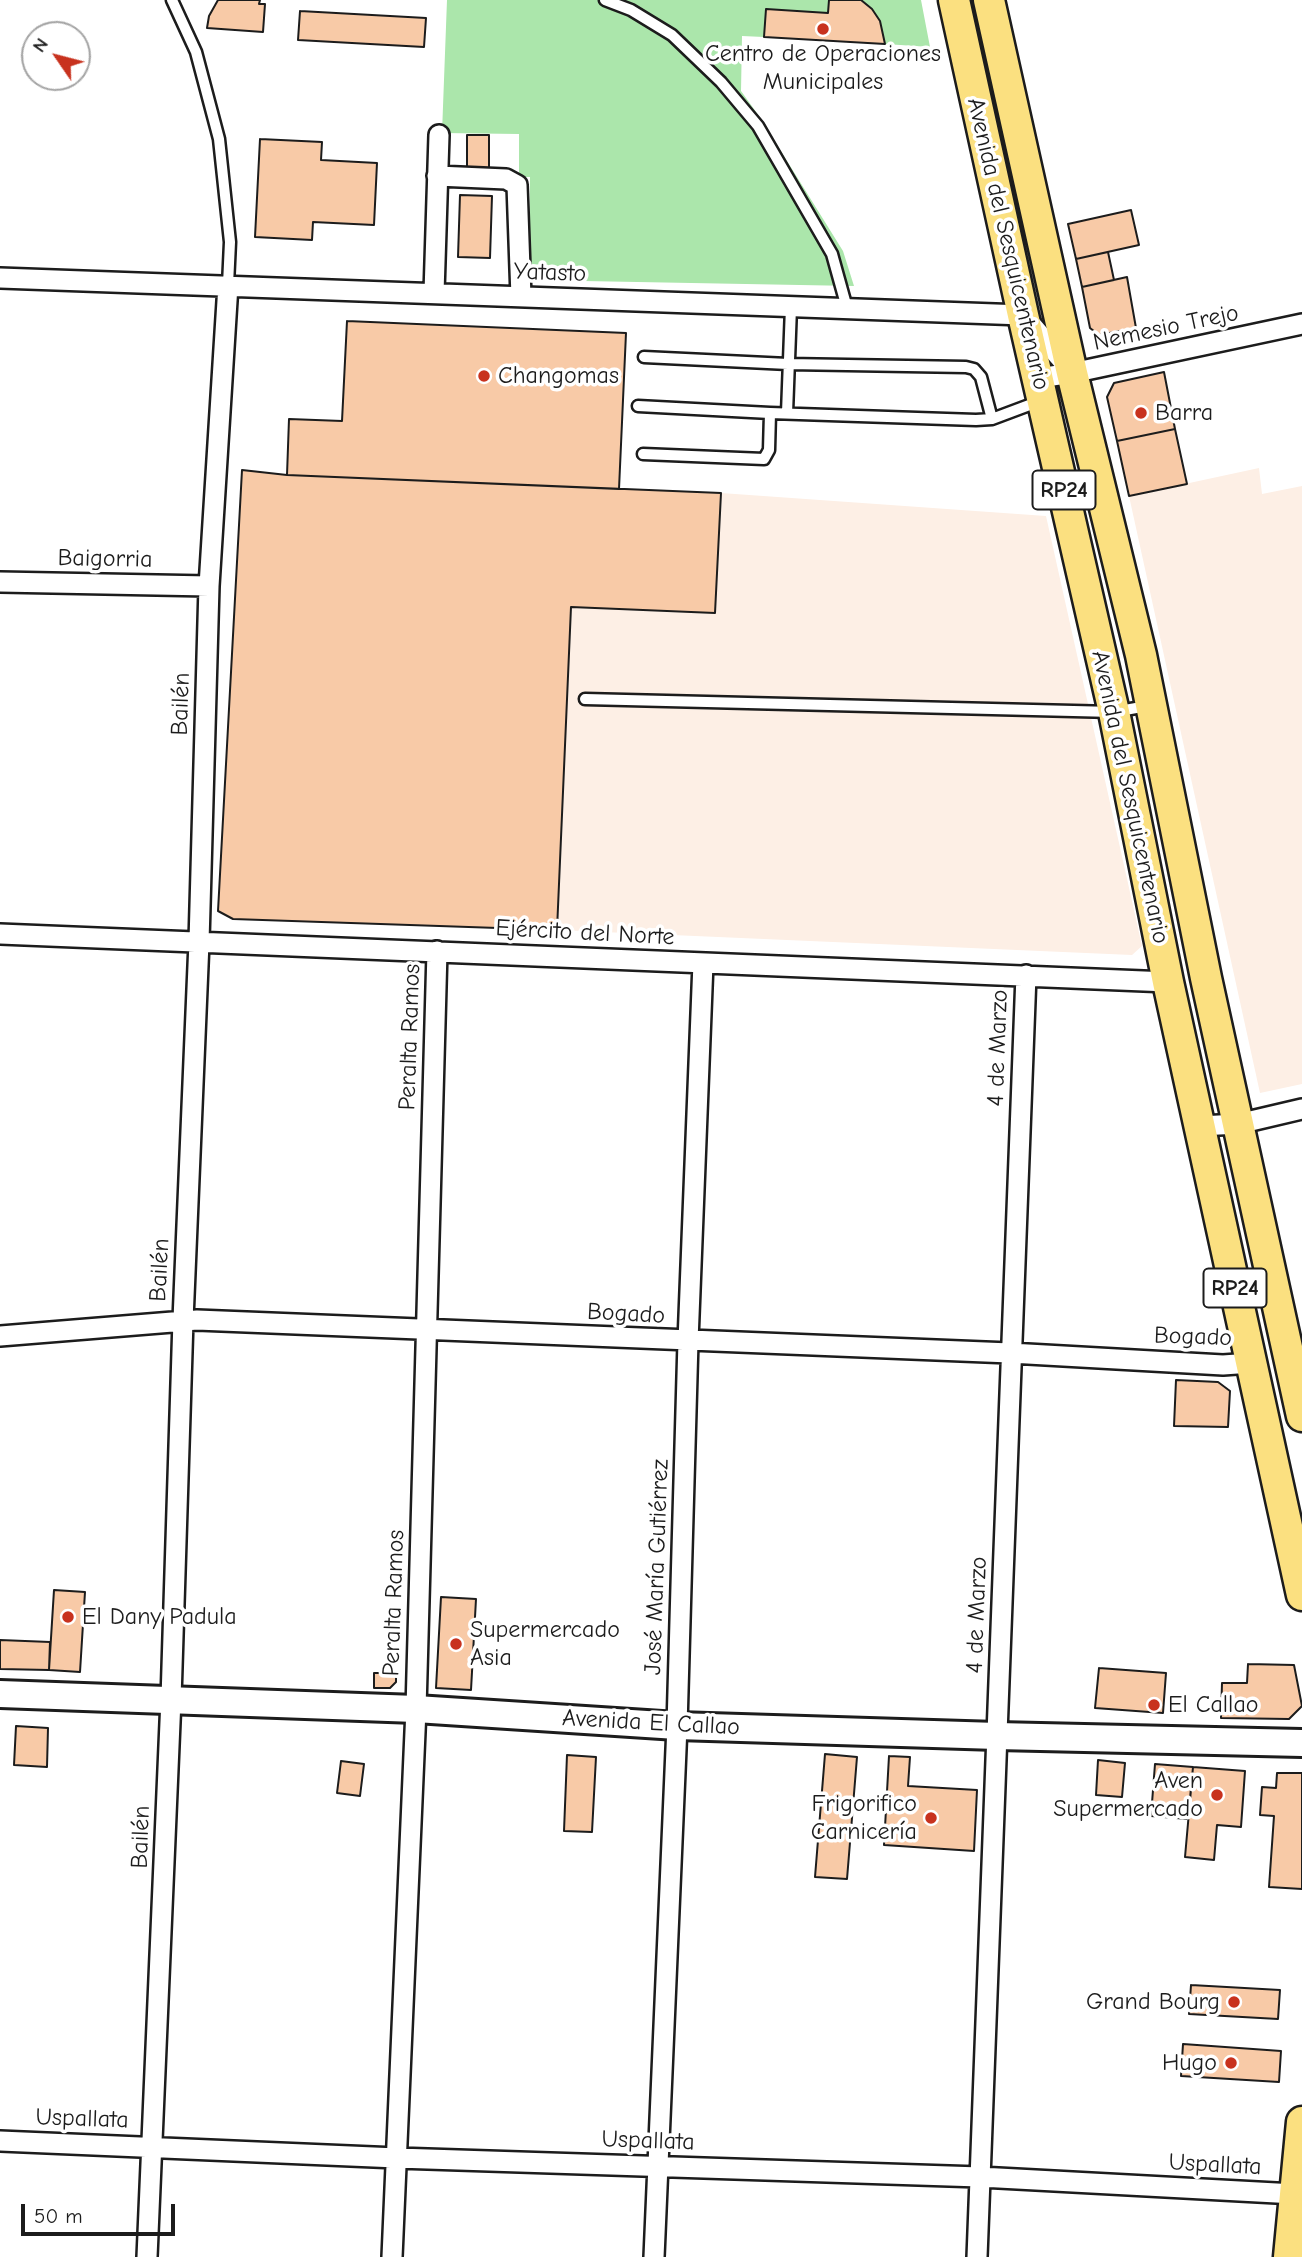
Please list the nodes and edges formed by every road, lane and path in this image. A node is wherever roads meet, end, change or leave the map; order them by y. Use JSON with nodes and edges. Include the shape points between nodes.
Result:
{"nodes":[{"id":1,"x":172,"y":0,"type":"edge"},
{"id":2,"x":605,"y":0,"type":"edge"},
{"id":3,"x":954,"y":0,"type":"edge"},
{"id":4,"x":989,"y":0,"type":"edge"},
{"id":5,"x":439,"y":135,"type":"dead end"},
{"id":6,"x":437,"y":176,"type":"junction"},
{"id":7,"x":0,"y":278,"type":"edge"},
{"id":8,"x":228,"y":285,"type":"junction"},
{"id":9,"x":434,"y":293,"type":"junction"},
{"id":10,"x":521,"y":297,"type":"junction"},
{"id":11,"x":791,"y":307,"type":"junction"},
{"id":12,"x":847,"y":308,"type":"junction"},
{"id":13,"x":1023,"y":315,"type":"junction"},
{"id":14,"x":1302,"y":324,"type":"edge"},
{"id":15,"x":644,"y":357,"type":"dead end"},
{"id":16,"x":788,"y":364,"type":"junction"},
{"id":17,"x":1072,"y":373,"type":"junction"},
{"id":18,"x":1041,"y":388,"type":"junction"},
{"id":19,"x":638,"y":406,"type":"dead end"},
{"id":20,"x":770,"y":413,"type":"junction"},
{"id":21,"x":787,"y":413,"type":"junction"},
{"id":22,"x":992,"y":419,"type":"junction"},
{"id":23,"x":643,"y":454,"type":"dead end"},
{"id":24,"x":0,"y":582,"type":"edge"},
{"id":25,"x":209,"y":586,"type":"junction"},
{"id":26,"x":585,"y":699,"type":"dead end"},
{"id":27,"x":1151,"y":705,"type":"junction"},
{"id":28,"x":1114,"y":712,"type":"junction"},
{"id":29,"x":0,"y":934,"type":"edge"},
{"id":30,"x":199,"y":942,"type":"junction"},
{"id":31,"x":437,"y":951,"type":"junction"},
{"id":32,"x":703,"y":963,"type":"junction"},
{"id":33,"x":1026,"y":975,"type":"junction"},
{"id":34,"x":1168,"y":982,"type":"junction"},
{"id":35,"x":1302,"y":1110,"type":"edge"},
{"id":36,"x":1238,"y":1124,"type":"junction"},
{"id":37,"x":1200,"y":1126,"type":"junction"},
{"id":38,"x":183,"y":1320,"type":"junction"},
{"id":39,"x":427,"y":1329,"type":"junction"},
{"id":40,"x":0,"y":1336,"type":"edge"},
{"id":41,"x":688,"y":1341,"type":"junction"},
{"id":42,"x":1010,"y":1353,"type":"junction"},
{"id":43,"x":1251,"y":1363,"type":"junction"},
{"id":44,"x":1302,"y":1416,"type":"edge"},
{"id":45,"x":1302,"y":1595,"type":"edge"},
{"id":46,"x":0,"y":1694,"type":"edge"},
{"id":47,"x":171,"y":1699,"type":"junction"},
{"id":48,"x":416,"y":1709,"type":"junction"},
{"id":49,"x":677,"y":1726,"type":"junction"},
{"id":50,"x":997,"y":1736,"type":"junction"},
{"id":51,"x":1302,"y":1743,"type":"edge"},
{"id":52,"x":1302,"y":2122,"type":"edge"},
{"id":53,"x":0,"y":2141,"type":"edge"},
{"id":54,"x":152,"y":2146,"type":"junction"},
{"id":55,"x":397,"y":2158,"type":"junction"},
{"id":56,"x":658,"y":2166,"type":"junction"},
{"id":57,"x":980,"y":2177,"type":"junction"},
{"id":58,"x":1295,"y":2194,"type":"junction"},
{"id":59,"x":148,"y":2257,"type":"edge"},
{"id":60,"x":392,"y":2257,"type":"edge"},
{"id":61,"x":654,"y":2257,"type":"edge"},
{"id":62,"x":977,"y":2257,"type":"edge"},
{"id":63,"x":1289,"y":2257,"type":"edge"}],
"edges":[{"from":1,"to":8,"type":"lane","via":[[196,52],[219,139],[230,242]]},
{"from":2,"to":12,"type":"lane","via":[[672,36],[721,82],[758,126],[832,254]]},
{"from":3,"to":13,"type":"main road","name":"Avenida del Sesquicentenario","number":"RP24"},
{"from":4,"to":17,"type":"main road","name":"Avenida del Sesquicentenario","number":"RP24"},
{"from":5,"to":6,"type":"street"},
{"from":6,"to":9,"type":"street"},
{"from":6,"to":10,"type":"street","via":[[506,179],[517,185]]},
{"from":7,"to":8,"type":"street","name":"Yatasto"},
{"from":8,"to":9,"type":"street","name":"Yatasto"},
{"from":8,"to":25,"type":"street","name":"Bailén"},
{"from":9,"to":10,"type":"street","name":"Yatasto"},
{"from":10,"to":11,"type":"street","name":"Yatasto"},
{"from":11,"to":12,"type":"street","name":"Yatasto"},
{"from":11,"to":16,"type":"lane"},
{"from":12,"to":13,"type":"street","name":"Yatasto"},
{"from":13,"to":17,"type":"street"},
{"from":13,"to":18,"type":"main road","name":"Avenida del Sesquicentenario","number":"RP24"},
{"from":14,"to":17,"type":"street","name":"Nemesio Trejo"},
{"from":15,"to":16,"type":"lane"},
{"from":16,"to":21,"type":"lane"},
{"from":16,"to":22,"type":"lane","via":[[974,369],[981,377]]},
{"from":17,"to":18,"type":"street","name":"Nemesio Trejo"},
{"from":17,"to":27,"type":"main road","name":"Avenida del Sesquicentenario","number":"RP24"},
{"from":18,"to":22,"type":"lane"},
{"from":18,"to":28,"type":"main road","name":"Avenida del Sesquicentenario","number":"RP24"},
{"from":19,"to":20,"type":"lane"},
{"from":20,"to":21,"type":"lane"},
{"from":20,"to":23,"type":"lane","via":[[769,450],[764,459]]},
{"from":21,"to":22,"type":"lane"},
{"from":24,"to":25,"type":"street","name":"Baigorria"},
{"from":25,"to":30,"type":"street","name":"Bailén"},
{"from":26,"to":28,"type":"lane"},
{"from":27,"to":28,"type":"lane"},
{"from":27,"to":36,"type":"main road","name":"Avenida del Sesquicentenario","number":"RP24"},
{"from":28,"to":34,"type":"main road","name":"Avenida del Sesquicentenario","number":"RP24"},
{"from":29,"to":30,"type":"street","name":"Ejército del Norte"},
{"from":30,"to":31,"type":"street","name":"Ejército del Norte"},
{"from":30,"to":38,"type":"street","name":"Bailén"},
{"from":31,"to":32,"type":"street","name":"Ejército del Norte"},
{"from":31,"to":39,"type":"street","name":"Peralta Ramos"},
{"from":32,"to":33,"type":"street","name":"Ejército del Norte"},
{"from":32,"to":41,"type":"street","name":"José María Gutiérrez"},
{"from":33,"to":34,"type":"street","name":"Ejército del Norte"},
{"from":33,"to":42,"type":"street","name":"4 de Marzo"},
{"from":34,"to":37,"type":"main road","name":"Avenida del Sesquicentenario","number":"RP24"},
{"from":35,"to":36,"type":"street"},
{"from":36,"to":37,"type":"street"},
{"from":36,"to":44,"type":"main road","name":"Avenida del Sesquicentenario","number":"RP24"},
{"from":37,"to":43,"type":"main road","name":"Avenida del Sesquicentenario","number":"RP24"},
{"from":38,"to":39,"type":"street","name":"Bogado"},
{"from":38,"to":40,"type":"street","name":"Bogado"},
{"from":38,"to":47,"type":"street","name":"Bailén"},
{"from":39,"to":41,"type":"street","name":"Bogado"},
{"from":39,"to":48,"type":"street","name":"Peralta Ramos"},
{"from":41,"to":42,"type":"street","name":"Bogado"},
{"from":41,"to":49,"type":"street","name":"José María Gutiérrez"},
{"from":42,"to":43,"type":"street","name":"Bogado"},
{"from":42,"to":50,"type":"street","name":"4 de Marzo"},
{"from":43,"to":45,"type":"main road","name":"Avenida del Sesquicentenario","number":"RP24"},
{"from":46,"to":47,"type":"street","name":"Avenida El Callao"},
{"from":47,"to":48,"type":"street","name":"Avenida El Callao"},
{"from":47,"to":54,"type":"street","name":"Bailén"},
{"from":48,"to":49,"type":"street","name":"Avenida El Callao"},
{"from":48,"to":55,"type":"street","name":"Peralta Ramos"},
{"from":49,"to":50,"type":"street","name":"Avenida El Callao"},
{"from":49,"to":56,"type":"street","name":"José María Gutiérrez"},
{"from":50,"to":51,"type":"street","name":"Avenida El Callao"},
{"from":50,"to":57,"type":"street","name":"4 de Marzo"},
{"from":52,"to":58,"type":"main road"},
{"from":53,"to":54,"type":"street","name":"Uspallata"},
{"from":54,"to":55,"type":"street","name":"Uspallata"},
{"from":54,"to":59,"type":"street","name":"Bailén"},
{"from":55,"to":56,"type":"street","name":"Uspallata"},
{"from":55,"to":60,"type":"street","name":"Peralta Ramos"},
{"from":56,"to":57,"type":"street","name":"Uspallata"},
{"from":56,"to":61,"type":"street","name":"José María Gutiérrez"},
{"from":57,"to":58,"type":"street","name":"Uspallata"},
{"from":57,"to":62,"type":"street","name":"4 de Marzo"},
{"from":58,"to":63,"type":"main road"}]}
